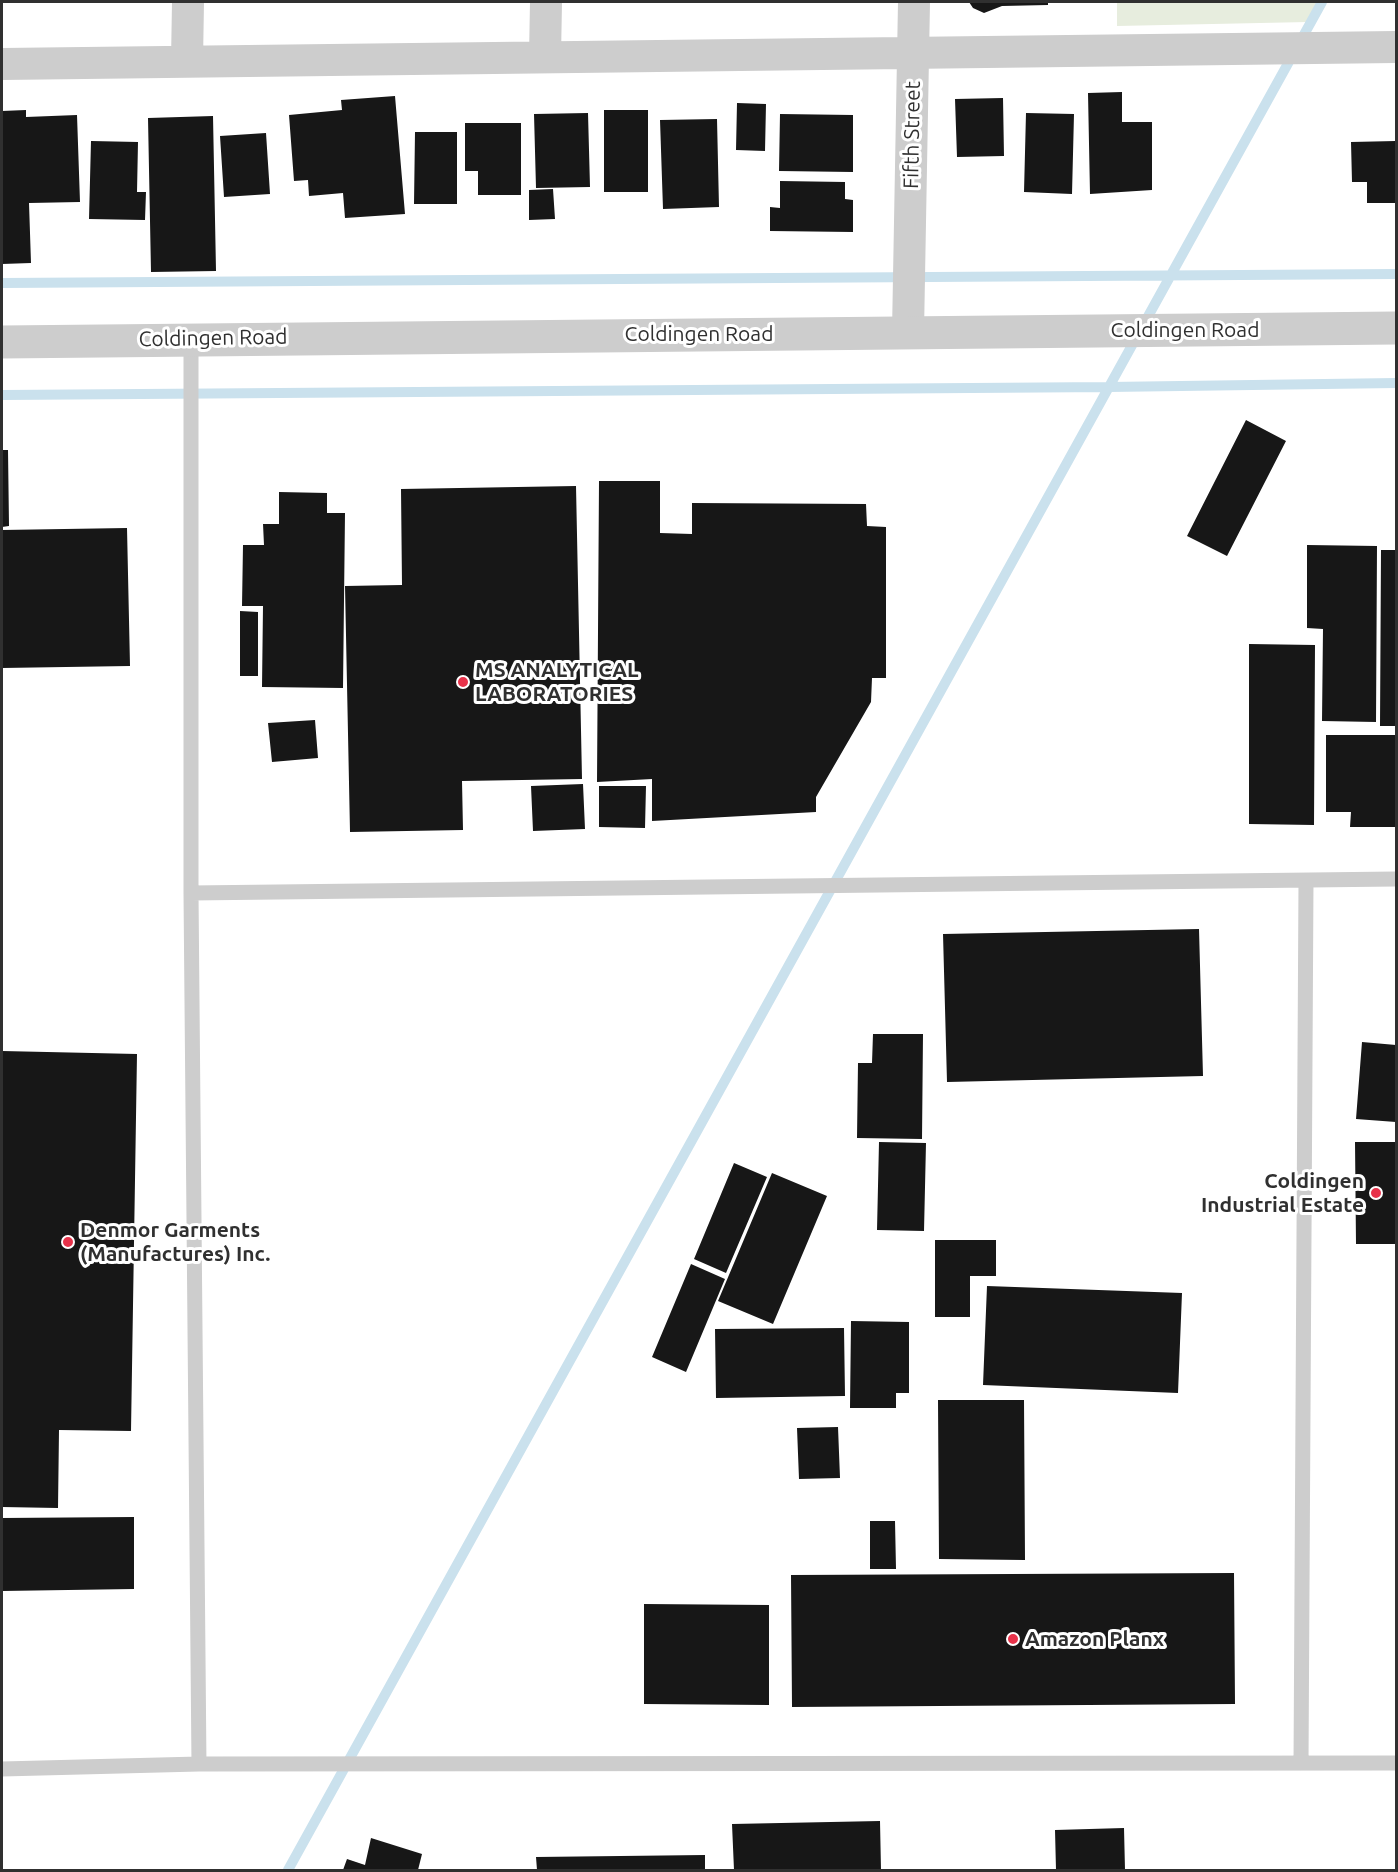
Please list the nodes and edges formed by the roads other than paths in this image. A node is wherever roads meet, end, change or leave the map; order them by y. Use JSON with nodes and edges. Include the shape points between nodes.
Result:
{"nodes":[{"id":1,"x":188,"y":2,"type":"edge"},
{"id":2,"x":546,"y":2,"type":"edge"},
{"id":3,"x":914,"y":2,"type":"edge"},
{"id":4,"x":1396,"y":47,"type":"edge"},
{"id":5,"x":914,"y":52,"type":"junction"},
{"id":6,"x":545,"y":57,"type":"junction"},
{"id":7,"x":187,"y":61,"type":"junction"},
{"id":8,"x":2,"y":64,"type":"edge"},
{"id":9,"x":909,"y":317,"type":"junction"},
{"id":10,"x":1396,"y":328,"type":"edge"},
{"id":11,"x":191,"y":338,"type":"junction"},
{"id":12,"x":2,"y":342,"type":"edge"},
{"id":13,"x":1396,"y":879,"type":"edge"},
{"id":14,"x":1306,"y":881,"type":"junction"},
{"id":15,"x":191,"y":893,"type":"junction"},
{"id":16,"x":1301,"y":1763,"type":"junction"},
{"id":17,"x":1396,"y":1763,"type":"edge"},
{"id":18,"x":199,"y":1764,"type":"junction"},
{"id":19,"x":2,"y":1769,"type":"edge"}],
"edges":[{"from":1,"to":7,"type":"street"},
{"from":2,"to":6,"type":"street"},
{"from":3,"to":5,"type":"street","name":"Fifth Street"},
{"from":4,"to":5,"type":"street"},
{"from":5,"to":6,"type":"street"},
{"from":5,"to":9,"type":"street","name":"Fifth Street"},
{"from":6,"to":7,"type":"street"},
{"from":7,"to":8,"type":"street"},
{"from":9,"to":10,"type":"street","name":"Coldingen Road"},
{"from":9,"to":11,"type":"street","name":"Coldingen Road"},
{"from":11,"to":12,"type":"street","name":"Coldingen Road"},
{"from":11,"to":15,"type":"lane"},
{"from":13,"to":14,"type":"lane"},
{"from":14,"to":15,"type":"lane"},
{"from":14,"to":16,"type":"lane"},
{"from":15,"to":18,"type":"lane"},
{"from":16,"to":17,"type":"lane"},
{"from":16,"to":18,"type":"lane"},
{"from":18,"to":19,"type":"lane"}]}
